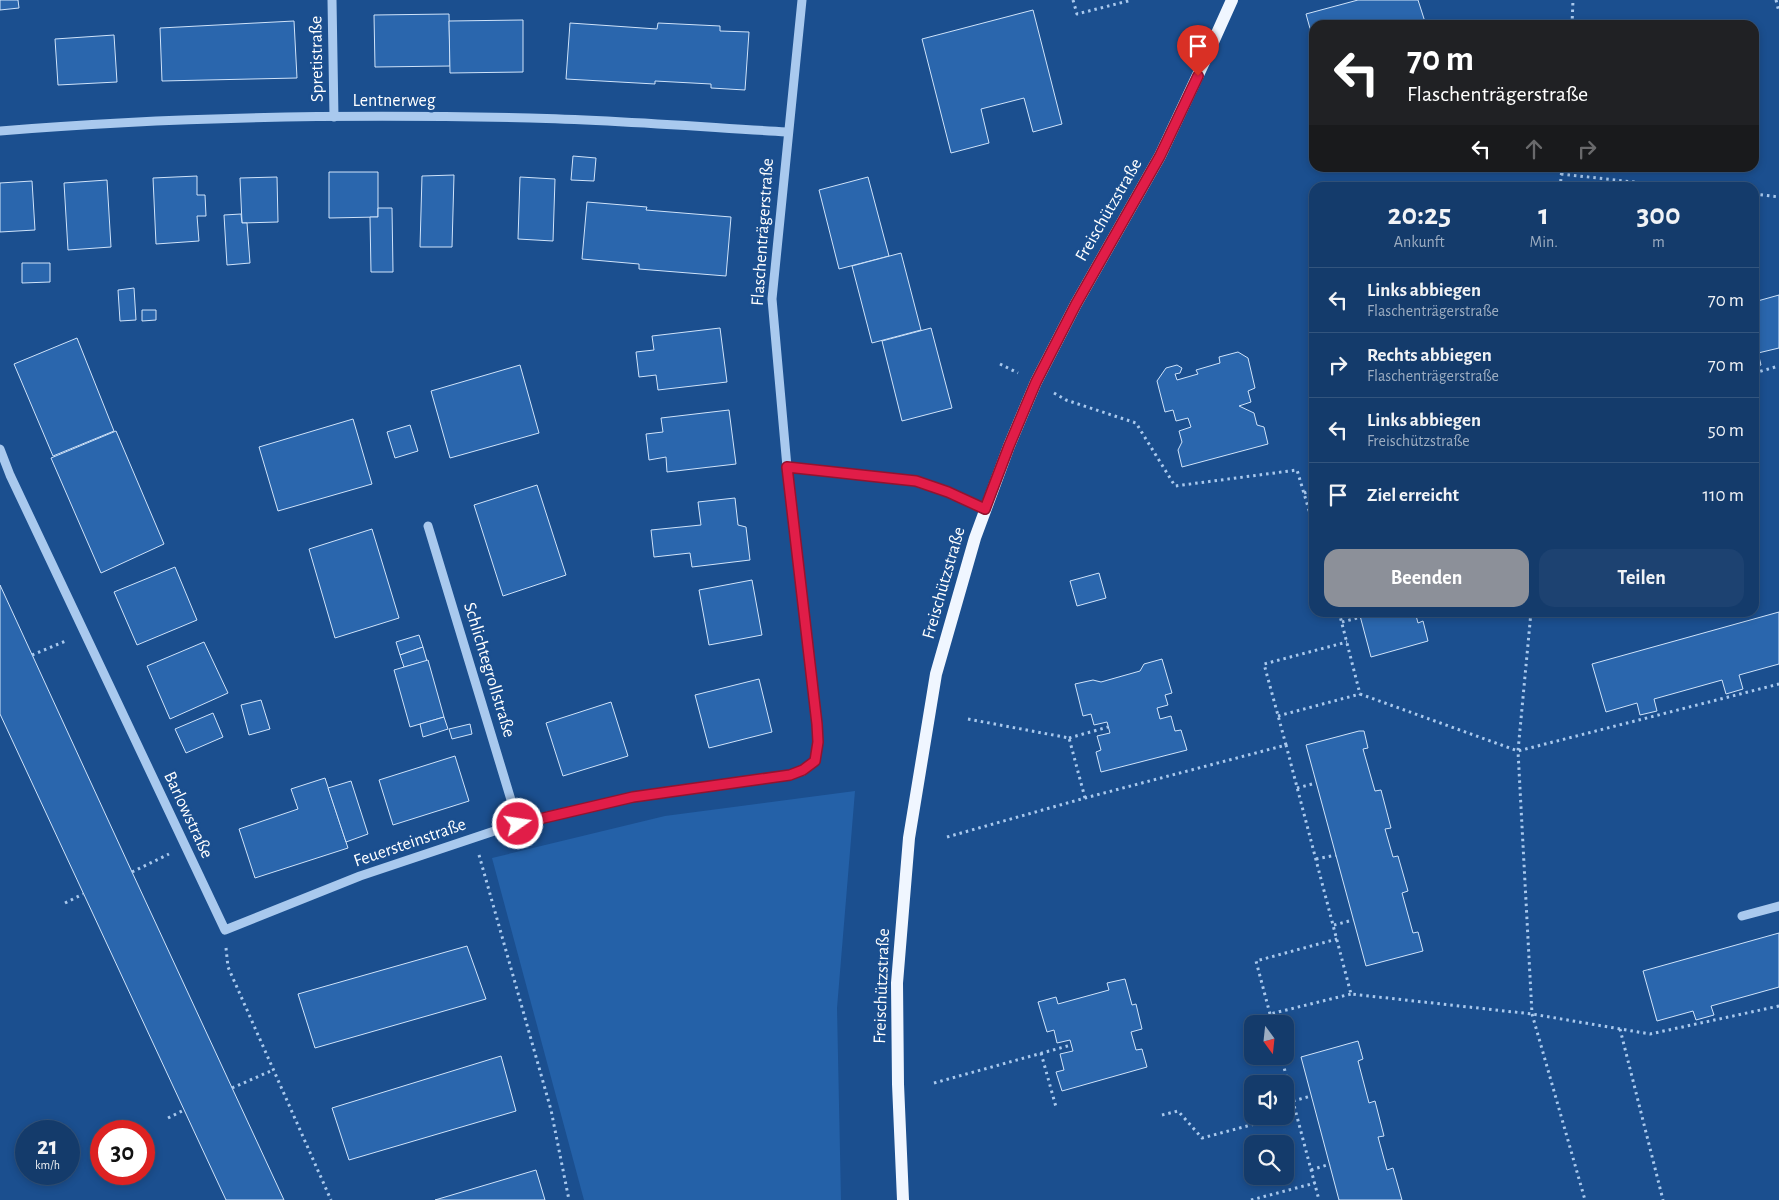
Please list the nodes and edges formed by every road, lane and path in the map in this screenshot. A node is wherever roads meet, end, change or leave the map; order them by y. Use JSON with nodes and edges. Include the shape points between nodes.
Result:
{"nodes":[{"id":1,"x":332,"y":0,"type":"edge"},
{"id":2,"x":802,"y":0,"type":"edge"},
{"id":3,"x":1073,"y":0,"type":"edge"},
{"id":4,"x":1132,"y":0,"type":"edge"},
{"id":5,"x":1232,"y":0,"type":"edge"},
{"id":6,"x":1573,"y":0,"type":"edge"},
{"id":7,"x":1776,"y":0,"type":"edge"},
{"id":8,"x":1779,"y":12,"type":"edge"},
{"id":9,"x":1572,"y":20,"type":"edge"},
{"id":10,"x":334,"y":117,"type":"junction"},
{"id":11,"x":0,"y":131,"type":"edge"},
{"id":12,"x":788,"y":132,"type":"junction"},
{"id":13,"x":1561,"y":174,"type":"joint"},
{"id":14,"x":1560,"y":182,"type":"edge"},
{"id":15,"x":1634,"y":182,"type":"edge"},
{"id":16,"x":1759,"y":195,"type":"edge"},
{"id":17,"x":1779,"y":197,"type":"edge"},
{"id":18,"x":1000,"y":364,"type":"dead end"},
{"id":19,"x":1779,"y":366,"type":"edge"},
{"id":20,"x":1759,"y":372,"type":"edge"},
{"id":21,"x":1036,"y":382,"type":"junction"},
{"id":22,"x":0,"y":449,"type":"edge"},
{"id":23,"x":787,"y":467,"type":"junction"},
{"id":24,"x":1309,"y":492,"type":"edge"},
{"id":25,"x":1304,"y":493,"type":"junction"},
{"id":26,"x":985,"y":509,"type":"junction"},
{"id":27,"x":1309,"y":510,"type":"edge"},
{"id":28,"x":428,"y":526,"type":"dead end"},
{"id":29,"x":1340,"y":617,"type":"edge"},
{"id":30,"x":1361,"y":617,"type":"dead end"},
{"id":31,"x":1531,"y":617,"type":"edge"},
{"id":32,"x":1342,"y":622,"type":"junction"},
{"id":33,"x":84,"y":632,"type":"junction"},
{"id":34,"x":1347,"y":642,"type":"junction"},
{"id":35,"x":32,"y":655,"type":"dead end"},
{"id":36,"x":1779,"y":684,"type":"edge"},
{"id":37,"x":1360,"y":694,"type":"junction"},
{"id":38,"x":1278,"y":716,"type":"junction"},
{"id":39,"x":968,"y":719,"type":"dead end"},
{"id":40,"x":1108,"y":728,"type":"dead end"},
{"id":41,"x":1069,"y":738,"type":"junction"},
{"id":42,"x":1286,"y":745,"type":"junction"},
{"id":43,"x":1518,"y":751,"type":"junction"},
{"id":44,"x":815,"y":761,"type":"joint"},
{"id":45,"x":1316,"y":783,"type":"dead end"},
{"id":46,"x":1298,"y":788,"type":"junction"},
{"id":47,"x":1085,"y":798,"type":"junction"},
{"id":48,"x":518,"y":824,"type":"junction"},
{"id":49,"x":946,"y":837,"type":"dead end"},
{"id":50,"x":474,"y":838,"type":"junction"},
{"id":51,"x":185,"y":847,"type":"junction"},
{"id":52,"x":1336,"y":855,"type":"dead end"},
{"id":53,"x":1316,"y":859,"type":"junction"},
{"id":54,"x":132,"y":872,"type":"dead end"},
{"id":55,"x":83,"y":894,"type":"dead end"},
{"id":56,"x":65,"y":903,"type":"dead end"},
{"id":57,"x":1779,"y":906,"type":"edge"},
{"id":58,"x":1742,"y":916,"type":"dead end"},
{"id":59,"x":1353,"y":920,"type":"dead end"},
{"id":60,"x":1334,"y":925,"type":"junction"},
{"id":61,"x":225,"y":930,"type":"junction"},
{"id":62,"x":1337,"y":939,"type":"junction"},
{"id":63,"x":1351,"y":994,"type":"junction"},
{"id":64,"x":1779,"y":1006,"type":"edge"},
{"id":65,"x":1270,"y":1014,"type":"joint"},
{"id":66,"x":1532,"y":1014,"type":"junction"},
{"id":67,"x":1620,"y":1029,"type":"junction"},
{"id":68,"x":1071,"y":1045,"type":"dead end"},
{"id":69,"x":1042,"y":1053,"type":"junction"},
{"id":70,"x":274,"y":1070,"type":"junction"},
{"id":71,"x":934,"y":1083,"type":"dead end"},
{"id":72,"x":232,"y":1088,"type":"dead end"},
{"id":73,"x":1311,"y":1096,"type":"dead end"},
{"id":74,"x":1294,"y":1101,"type":"edge"},
{"id":75,"x":1294,"y":1105,"type":"edge"},
{"id":76,"x":1056,"y":1107,"type":"dead end"},
{"id":77,"x":184,"y":1110,"type":"dead end"},
{"id":78,"x":1296,"y":1113,"type":"joint"},
{"id":79,"x":1162,"y":1116,"type":"dead end"},
{"id":80,"x":168,"y":1118,"type":"dead end"},
{"id":81,"x":1251,"y":1125,"type":"edge"},
{"id":82,"x":1330,"y":1164,"type":"dead end"},
{"id":83,"x":1311,"y":1170,"type":"junction"},
{"id":84,"x":1315,"y":1183,"type":"junction"},
{"id":85,"x":331,"y":1200,"type":"edge"},
{"id":86,"x":569,"y":1200,"type":"edge"},
{"id":87,"x":903,"y":1200,"type":"edge"},
{"id":88,"x":1251,"y":1200,"type":"edge"},
{"id":89,"x":1320,"y":1200,"type":"edge"},
{"id":90,"x":1585,"y":1200,"type":"edge"},
{"id":91,"x":1663,"y":1200,"type":"edge"}],
"edges":[{"from":1,"to":10,"type":"street","name":"Spretistraße"},
{"from":2,"to":12,"type":"street","name":"Flaschenträgerstraße"},
{"from":3,"to":4,"type":"path","via":[[1077,14]]},
{"from":5,"to":21,"type":"main road","name":"Freischützstraße","via":[[1160,156]]},
{"from":6,"to":9,"type":"path"},
{"from":7,"to":8,"type":"path"},
{"from":10,"to":11,"type":"street","name":"Lentnerweg","via":[[91,123]]},
{"from":10,"to":12,"type":"street","name":"Lentnerweg","via":[[531,118]]},
{"from":12,"to":23,"type":"street","name":"Flaschenträgerstraße","via":[[772,299]]},
{"from":13,"to":14,"type":"path"},
{"from":13,"to":15,"type":"path"},
{"from":16,"to":17,"type":"path"},
{"from":18,"to":21,"type":"path"},
{"from":19,"to":20,"type":"path"},
{"from":21,"to":25,"type":"path","via":[[1066,400],[1136,423],[1175,486],[1297,470]]},
{"from":21,"to":26,"type":"main road","name":"Freischützstraße"},
{"from":22,"to":33,"type":"street","name":"Barlowstraße"},
{"from":23,"to":26,"type":"street","via":[[916,481]]},
{"from":23,"to":44,"type":"street","name":"Flaschenträgerstraße","via":[[817,724]]},
{"from":24,"to":25,"type":"path"},
{"from":25,"to":27,"type":"path"},
{"from":26,"to":87,"type":"main road","name":"Freischützstraße","via":[[936,674],[909,838],[897,983]]},
{"from":28,"to":48,"type":"street","name":"Schlichtegrollstraße"},
{"from":29,"to":32,"type":"path"},
{"from":30,"to":32,"type":"path"},
{"from":31,"to":43,"type":"path"},
{"from":32,"to":34,"type":"path"},
{"from":33,"to":35,"type":"path"},
{"from":33,"to":51,"type":"street","name":"Barlowstraße"},
{"from":34,"to":37,"type":"path"},
{"from":34,"to":38,"type":"path","via":[[1264,664]]},
{"from":36,"to":43,"type":"path"},
{"from":37,"to":38,"type":"path"},
{"from":37,"to":43,"type":"path"},
{"from":38,"to":42,"type":"path"},
{"from":39,"to":41,"type":"path"},
{"from":40,"to":41,"type":"path"},
{"from":41,"to":47,"type":"path"},
{"from":42,"to":46,"type":"path"},
{"from":42,"to":47,"type":"path"},
{"from":43,"to":66,"type":"path"},
{"from":44,"to":48,"type":"street","name":"Feuersteinstraße","via":[[790,775],[633,797]]},
{"from":45,"to":46,"type":"path"},
{"from":46,"to":53,"type":"path"},
{"from":47,"to":49,"type":"path"},
{"from":48,"to":50,"type":"street","name":"Feuersteinstraße"},
{"from":50,"to":61,"type":"street","name":"Feuersteinstraße","via":[[360,876]]},
{"from":50,"to":86,"type":"path","via":[[551,1110]]},
{"from":51,"to":54,"type":"path"},
{"from":51,"to":61,"type":"street","name":"Barlowstraße"},
{"from":52,"to":53,"type":"path"},
{"from":53,"to":60,"type":"path"},
{"from":55,"to":56,"type":"path"},
{"from":57,"to":58,"type":"street"},
{"from":59,"to":60,"type":"path"},
{"from":60,"to":62,"type":"path"},
{"from":61,"to":70,"type":"path","via":[[228,967]]},
{"from":62,"to":63,"type":"path"},
{"from":62,"to":65,"type":"path","via":[[1256,961]]},
{"from":63,"to":65,"type":"path"},
{"from":63,"to":66,"type":"path"},
{"from":64,"to":67,"type":"path","via":[[1650,1034]]},
{"from":66,"to":67,"type":"path"},
{"from":66,"to":90,"type":"path"},
{"from":67,"to":91,"type":"path"},
{"from":68,"to":69,"type":"path"},
{"from":69,"to":71,"type":"path"},
{"from":69,"to":76,"type":"path"},
{"from":70,"to":72,"type":"path"},
{"from":70,"to":85,"type":"path"},
{"from":73,"to":74,"type":"path"},
{"from":75,"to":78,"type":"path"},
{"from":77,"to":80,"type":"path"},
{"from":78,"to":83,"type":"path"},
{"from":79,"to":81,"type":"path","via":[[1178,1111],[1202,1138]]},
{"from":82,"to":83,"type":"path"},
{"from":83,"to":84,"type":"path"},
{"from":84,"to":88,"type":"path"},
{"from":84,"to":89,"type":"path"}]}
